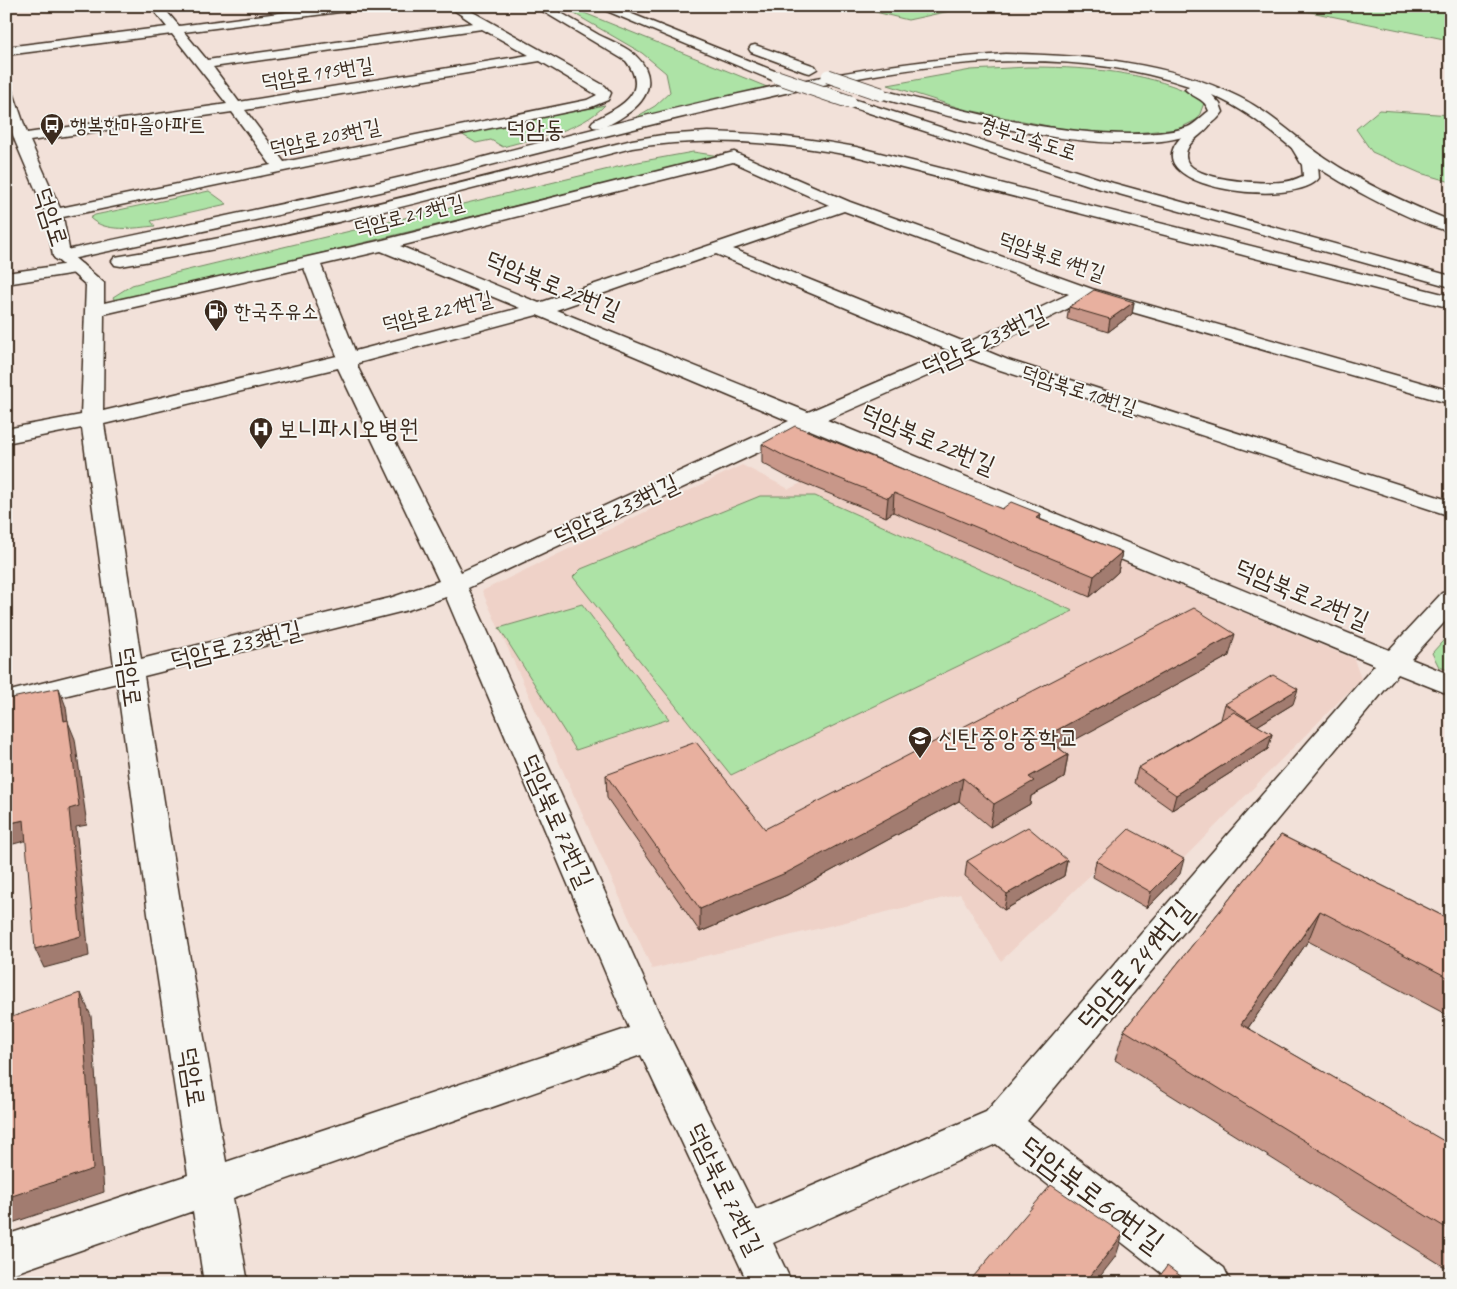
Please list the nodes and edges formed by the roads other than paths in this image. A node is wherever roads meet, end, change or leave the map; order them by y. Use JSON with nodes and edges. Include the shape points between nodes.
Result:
{"nodes":[{"id":1,"x":156,"y":6,"type":"edge"},
{"id":2,"x":363,"y":6,"type":"edge"},
{"id":3,"x":454,"y":6,"type":"edge"},
{"id":4,"x":540,"y":6,"type":"edge"},
{"id":5,"x":601,"y":6,"type":"edge"},
{"id":6,"x":484,"y":26,"type":"junction"},
{"id":7,"x":176,"y":30,"type":"junction"},
{"id":8,"x":744,"y":46,"type":"dead end"},
{"id":9,"x":6,"y":51,"type":"edge"},
{"id":10,"x":541,"y":57,"type":"junction"},
{"id":11,"x":204,"y":64,"type":"junction"},
{"id":12,"x":6,"y":92,"type":"edge"},
{"id":13,"x":880,"y":94,"type":"junction"},
{"id":14,"x":236,"y":107,"type":"junction"},
{"id":15,"x":1203,"y":125,"type":"junction"},
{"id":16,"x":22,"y":138,"type":"junction"},
{"id":17,"x":1038,"y":145,"type":"dead end"},
{"id":18,"x":1297,"y":146,"type":"junction"},
{"id":19,"x":528,"y":150,"type":"junction"},
{"id":20,"x":734,"y":157,"type":"joint"},
{"id":21,"x":281,"y":168,"type":"junction"},
{"id":22,"x":542,"y":168,"type":"junction"},
{"id":23,"x":844,"y":205,"type":"junction"},
{"id":24,"x":54,"y":214,"type":"junction"},
{"id":25,"x":1451,"y":227,"type":"edge"},
{"id":26,"x":383,"y":245,"type":"junction"},
{"id":27,"x":716,"y":248,"type":"junction"},
{"id":28,"x":69,"y":262,"type":"junction"},
{"id":29,"x":311,"y":262,"type":"junction"},
{"id":30,"x":6,"y":269,"type":"edge"},
{"id":31,"x":6,"y":279,"type":"edge"},
{"id":32,"x":1451,"y":282,"type":"edge"},
{"id":33,"x":1085,"y":293,"type":"junction"},
{"id":34,"x":1451,"y":302,"type":"edge"},
{"id":35,"x":539,"y":309,"type":"junction"},
{"id":36,"x":94,"y":311,"type":"junction"},
{"id":37,"x":964,"y":352,"type":"junction"},
{"id":38,"x":348,"y":358,"type":"junction"},
{"id":39,"x":1451,"y":398,"type":"edge"},
{"id":40,"x":92,"y":420,"type":"junction"},
{"id":41,"x":809,"y":420,"type":"junction"},
{"id":42,"x":6,"y":436,"type":"edge"},
{"id":43,"x":1451,"y":509,"type":"edge"},
{"id":44,"x":454,"y":585,"type":"junction"},
{"id":45,"x":1451,"y":599,"type":"edge"},
{"id":46,"x":1393,"y":662,"type":"junction"},
{"id":47,"x":128,"y":672,"type":"junction"},
{"id":48,"x":1451,"y":686,"type":"edge"},
{"id":49,"x":6,"y":701,"type":"edge"},
{"id":50,"x":651,"y":1036,"type":"junction"},
{"id":51,"x":1000,"y":1124,"type":"junction"},
{"id":52,"x":210,"y":1186,"type":"junction"},
{"id":53,"x":747,"y":1234,"type":"junction"},
{"id":54,"x":6,"y":1256,"type":"edge"},
{"id":55,"x":226,"y":1283,"type":"edge"},
{"id":56,"x":770,"y":1283,"type":"edge"},
{"id":57,"x":1209,"y":1283,"type":"edge"}],
"edges":[{"from":1,"to":7,"type":"main road"},
{"from":2,"to":7,"type":"main road"},
{"from":3,"to":6,"type":"main road"},
{"from":4,"to":19,"type":"main road","via":[[631,58],[642,70],[644,83],[632,104],[612,117]]},
{"from":5,"to":32,"type":"main road","name":"경부고속도로","bridge":true,"via":[[850,102],[1107,186]]},
{"from":6,"to":10,"type":"main road"},
{"from":6,"to":11,"type":"main road"},
{"from":7,"to":9,"type":"main road"},
{"from":7,"to":11,"type":"main road"},
{"from":8,"to":13,"type":"main road","name":"경부고속도로","bridge":true},
{"from":10,"to":14,"type":"main road","name":"덕암로195번길"},
{"from":10,"to":21,"type":"main road","name":"덕암로203번길","via":[[600,89],[604,93],[603,98]]},
{"from":11,"to":14,"type":"main road"},
{"from":12,"to":16,"type":"main road","name":"덕암로"},
{"from":13,"to":15,"type":"main road","via":[[993,122],[1080,136],[1147,138]]},
{"from":13,"to":17,"type":"main road","name":"경부고속도로"},
{"from":14,"to":16,"type":"main road","name":"덕암로195번길"},
{"from":14,"to":21,"type":"main road"},
{"from":15,"to":18,"type":"main road","via":[[1181,146],[1179,161],[1192,172],[1231,185],[1276,189],[1306,182],[1311,178],[1312,170]]},
{"from":15,"to":22,"type":"main road","via":[[1216,112],[1213,102],[1173,82],[1122,70],[1072,64],[982,63],[879,76],[682,120]]},
{"from":16,"to":24,"type":"main road","name":"덕암로"},
{"from":18,"to":19,"type":"main road","via":[[1252,110],[1185,80],[1122,65],[1020,57],[933,62],[852,75]]},
{"from":18,"to":25,"type":"main road","via":[[1356,183]]},
{"from":19,"to":28,"type":"main road"},
{"from":20,"to":23,"type":"main road","name":"덕암북로4번길"},
{"from":20,"to":26,"type":"main road","name":"덕암로213번길"},
{"from":21,"to":24,"type":"main road","name":"덕암로203번길"},
{"from":22,"to":28,"type":"main road","via":[[194,249]]},
{"from":22,"to":34,"type":"main road","via":[[662,139],[729,136],[810,143],[865,154]]},
{"from":23,"to":27,"type":"main road","name":"덕암로221번길"},
{"from":23,"to":33,"type":"main road","name":"덕암북로4번길"},
{"from":24,"to":28,"type":"main road","name":"덕암로"},
{"from":26,"to":29,"type":"main road","name":"덕암로213번길"},
{"from":26,"to":35,"type":"main road","name":"덕암북로22번길"},
{"from":27,"to":35,"type":"main road","name":"덕암로221번길"},
{"from":27,"to":37,"type":"main road","name":"덕암북로10번길"},
{"from":28,"to":30,"type":"main road"},
{"from":28,"to":31,"type":"main road"},
{"from":28,"to":36,"type":"main road","name":"덕암로","via":[[95,283]]},
{"from":29,"to":36,"type":"main road","name":"덕암로213번길"},
{"from":29,"to":38,"type":"main road","name":"덕암북로72번길"},
{"from":33,"to":37,"type":"main road","name":"덕암로233번길"},
{"from":33,"to":39,"type":"main road","name":"덕암북로4번길"},
{"from":35,"to":38,"type":"main road","name":"덕암로221번길"},
{"from":35,"to":41,"type":"main road","name":"덕암북로22번길"},
{"from":36,"to":40,"type":"main road","name":"덕암로"},
{"from":37,"to":41,"type":"main road","name":"덕암로233번길"},
{"from":37,"to":43,"type":"main road","name":"덕암북로10번길"},
{"from":38,"to":40,"type":"main road","name":"덕암로221번길"},
{"from":38,"to":44,"type":"main road","name":"덕암북로72번길","via":[[348,368]]},
{"from":40,"to":42,"type":"main road","name":"덕암로221번길"},
{"from":40,"to":47,"type":"main road","name":"덕암로"},
{"from":41,"to":44,"type":"main road","name":"덕암로233번길"},
{"from":41,"to":46,"type":"main road","name":"덕암북로22번길"},
{"from":44,"to":47,"type":"main road","name":"덕암로233번길","via":[[399,604]]},
{"from":44,"to":50,"type":"main road","name":"덕암북로72번길"},
{"from":45,"to":46,"type":"main road","name":"덕암로249번길"},
{"from":46,"to":48,"type":"main road","name":"덕암북로22번길"},
{"from":46,"to":51,"type":"main road","name":"덕암로249번길"},
{"from":47,"to":49,"type":"main road","name":"덕암로233번길"},
{"from":47,"to":52,"type":"main road","name":"덕암로"},
{"from":50,"to":52,"type":"main road"},
{"from":50,"to":53,"type":"main road","name":"덕암북로72번길"},
{"from":51,"to":53,"type":"main road","name":"덕암로249번길"},
{"from":51,"to":57,"type":"main road","name":"덕암북로60번길"},
{"from":52,"to":54,"type":"main road"},
{"from":52,"to":55,"type":"main road","name":"덕암로"},
{"from":53,"to":56,"type":"main road","name":"덕암북로72번길"}]}
